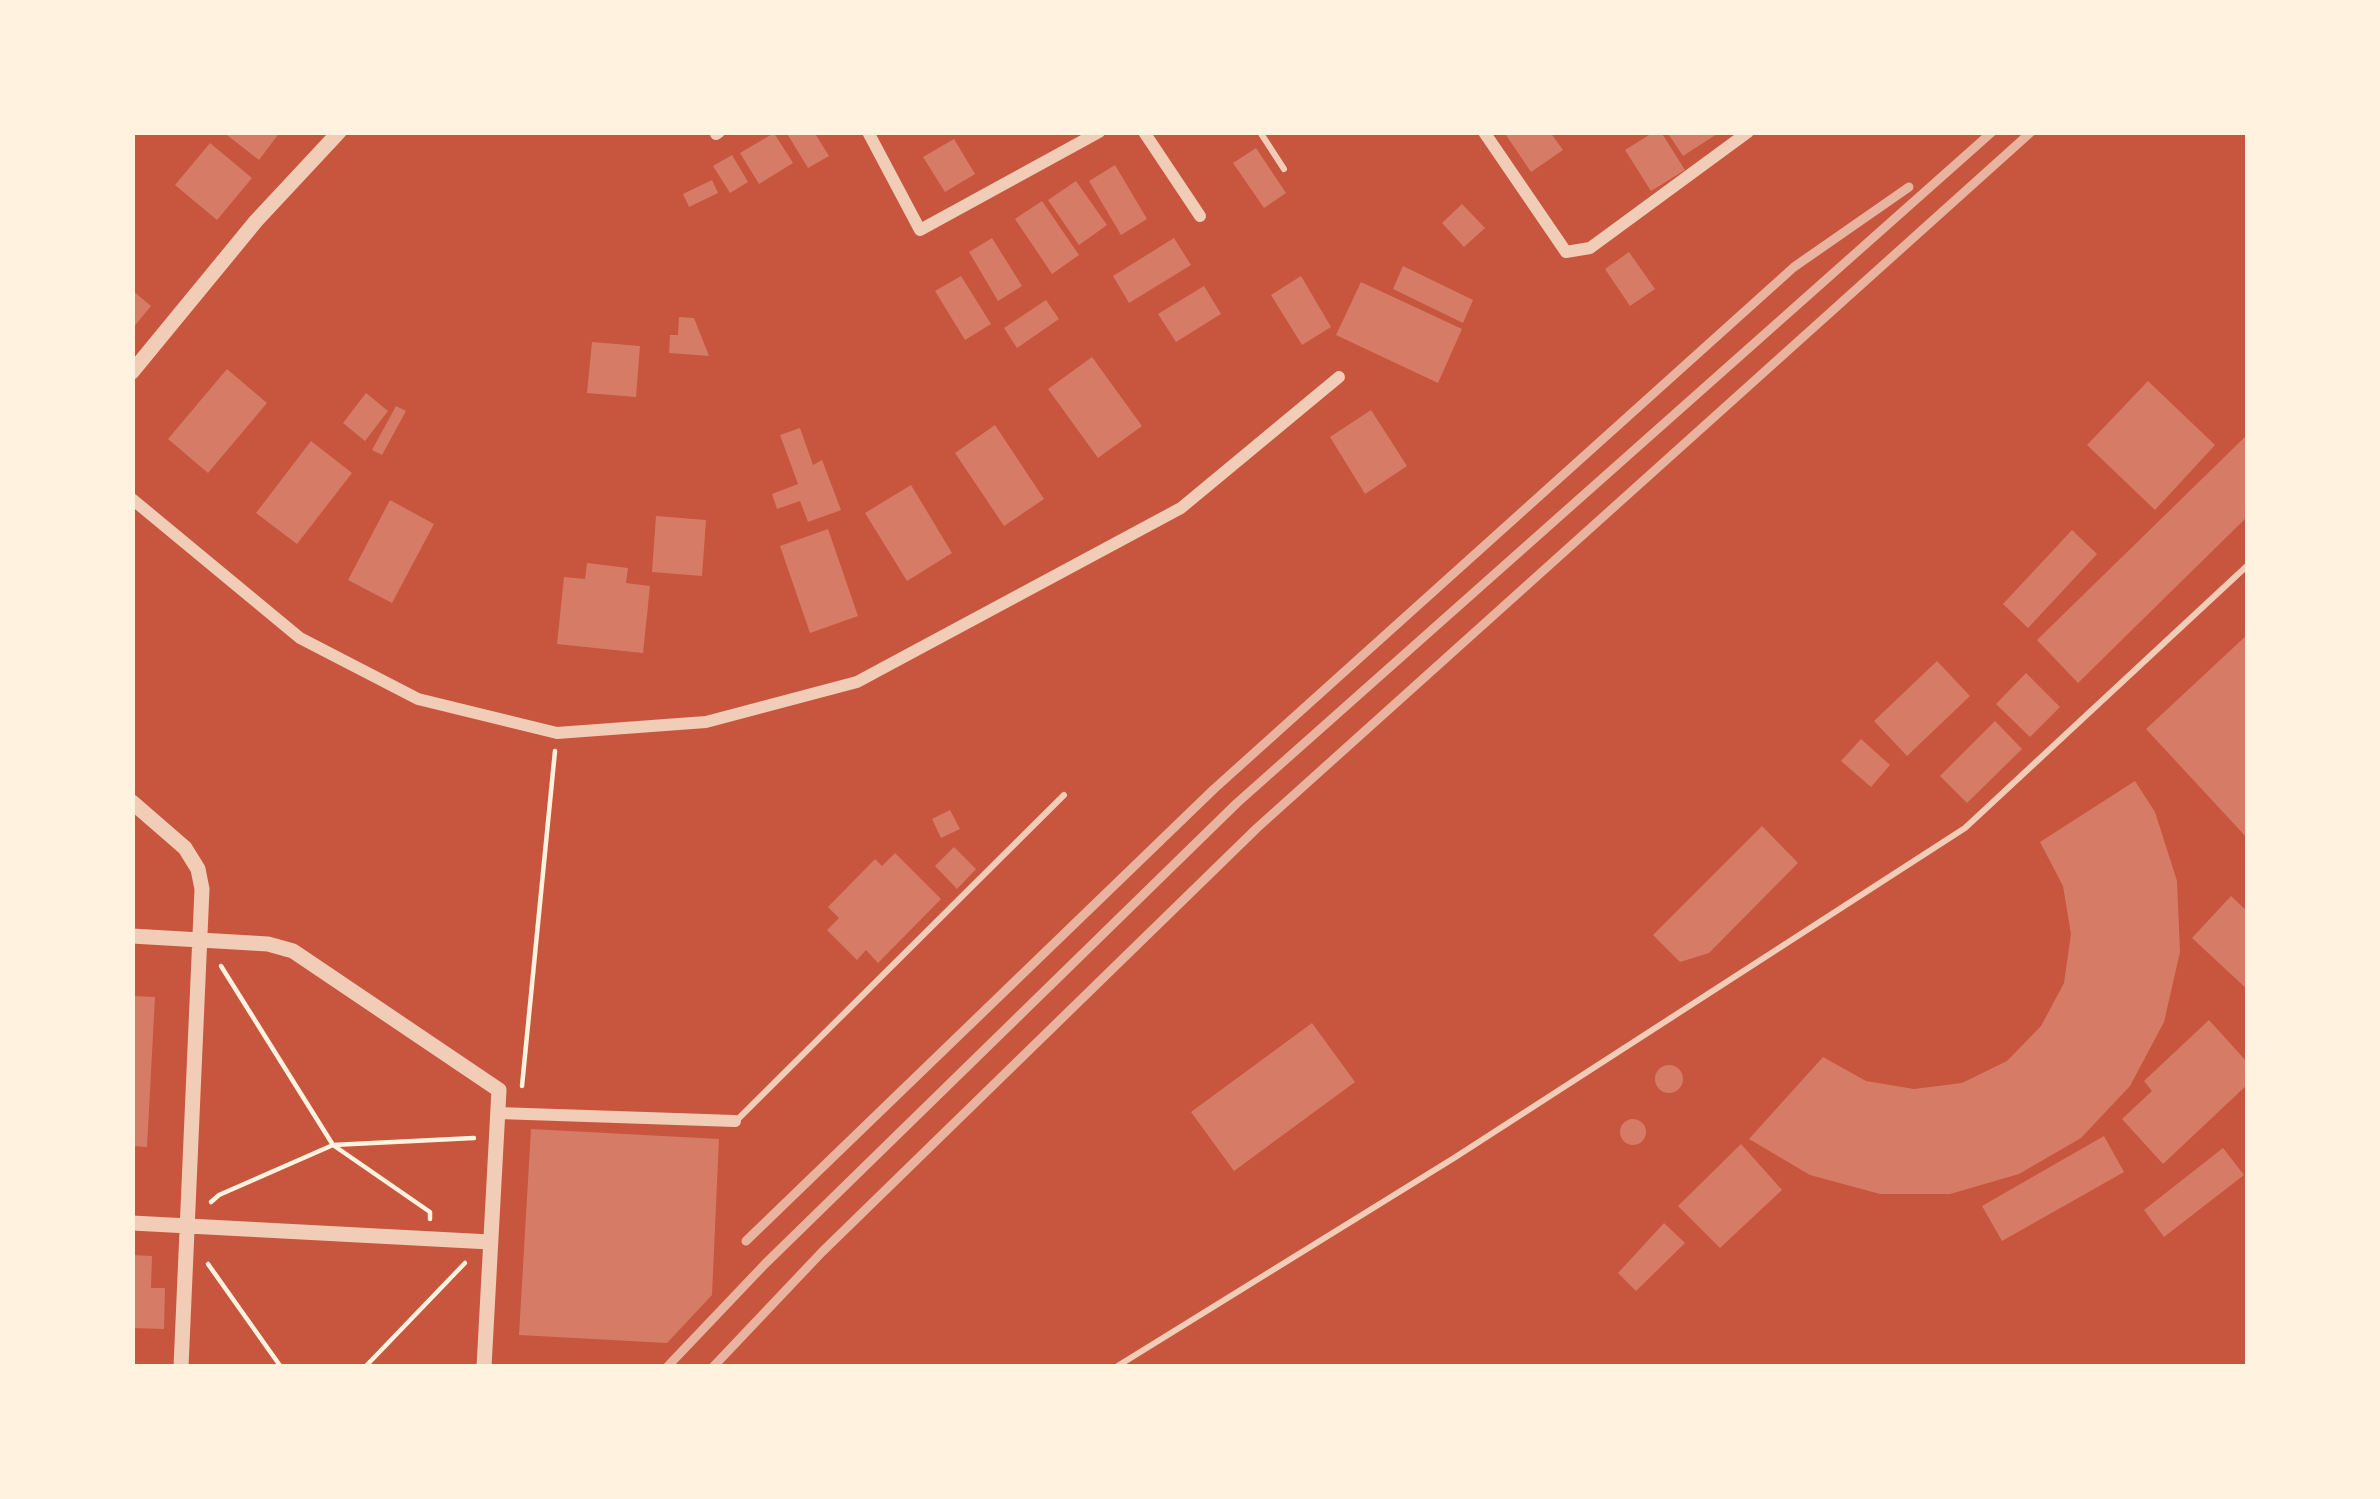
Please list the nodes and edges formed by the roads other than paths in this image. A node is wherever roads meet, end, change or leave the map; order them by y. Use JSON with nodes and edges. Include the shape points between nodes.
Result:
{"nodes":[{"id":1,"x":339,"y":132,"type":"edge"},
{"id":2,"x":868,"y":132,"type":"edge"},
{"id":3,"x":1099,"y":132,"type":"edge"},
{"id":4,"x":1144,"y":132,"type":"edge"},
{"id":5,"x":1260,"y":132,"type":"edge"},
{"id":6,"x":1484,"y":132,"type":"edge"},
{"id":7,"x":1748,"y":132,"type":"edge"},
{"id":8,"x":1284,"y":169,"type":"dead end"},
{"id":9,"x":1200,"y":216,"type":"dead end"},
{"id":10,"x":132,"y":372,"type":"edge"},
{"id":11,"x":1339,"y":377,"type":"dead end"},
{"id":12,"x":132,"y":499,"type":"edge"},
{"id":13,"x":2248,"y":565,"type":"edge"},
{"id":14,"x":1064,"y":795,"type":"dead end"},
{"id":15,"x":132,"y":802,"type":"edge"},
{"id":16,"x":132,"y":937,"type":"edge"},
{"id":17,"x":199,"y":941,"type":"junction"},
{"id":18,"x":498,"y":1113,"type":"junction"},
{"id":19,"x":735,"y":1121,"type":"joint"},
{"id":20,"x":132,"y":1222,"type":"edge"},
{"id":21,"x":187,"y":1225,"type":"junction"},
{"id":22,"x":490,"y":1242,"type":"junction"},
{"id":23,"x":181,"y":1367,"type":"edge"},
{"id":24,"x":484,"y":1367,"type":"edge"},
{"id":25,"x":1116,"y":1367,"type":"edge"}],
"edges":[{"from":1,"to":10,"type":"street"},
{"from":2,"to":3,"type":"street","via":[[920,230]]},
{"from":4,"to":9,"type":"street"},
{"from":5,"to":8,"type":"lane"},
{"from":6,"to":7,"type":"street","via":[[1566,252],[1590,248]]},
{"from":11,"to":12,"type":"street","via":[[1181,508],[857,682],[706,722],[557,733],[418,699],[300,638]]},
{"from":13,"to":25,"type":"lane","via":[[1965,828]]},
{"from":14,"to":19,"type":"lane"},
{"from":15,"to":17,"type":"street","via":[[199,868]]},
{"from":16,"to":17,"type":"street"},
{"from":17,"to":18,"type":"street","via":[[293,950],[499,1090]]},
{"from":17,"to":21,"type":"street"},
{"from":18,"to":19,"type":"street"},
{"from":18,"to":22,"type":"street"},
{"from":20,"to":21,"type":"street"},
{"from":21,"to":22,"type":"street"},
{"from":21,"to":23,"type":"street"},
{"from":22,"to":24,"type":"street"}]}
